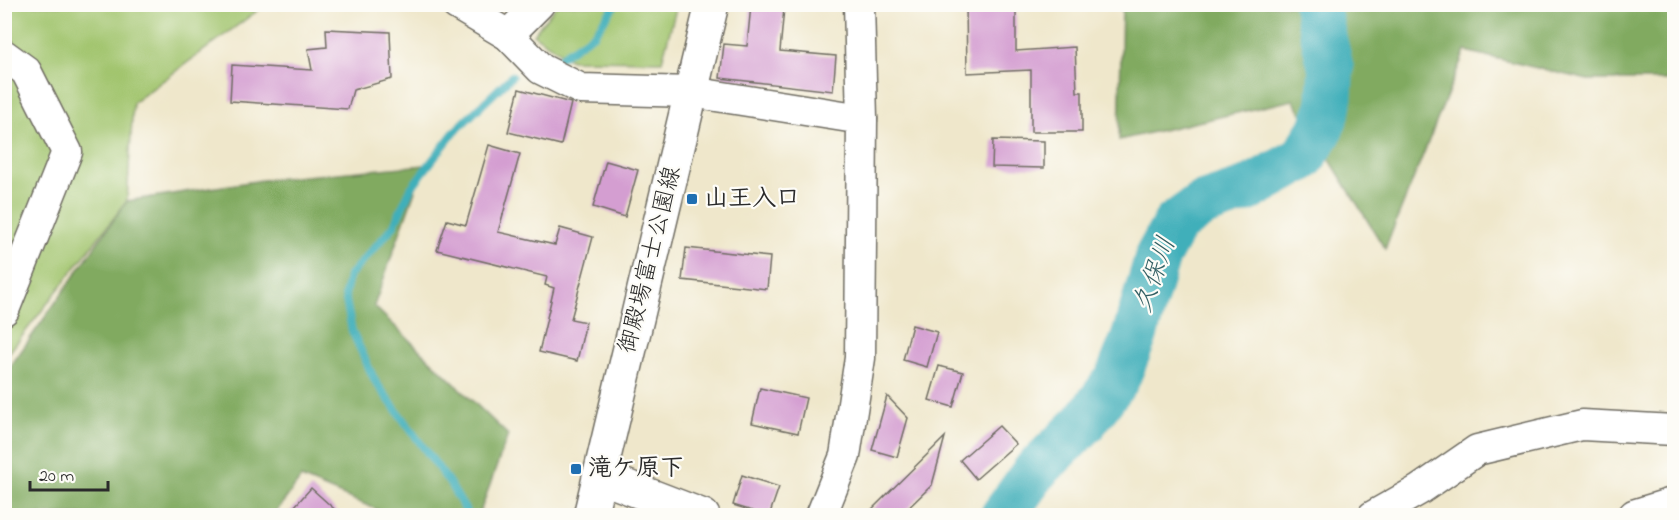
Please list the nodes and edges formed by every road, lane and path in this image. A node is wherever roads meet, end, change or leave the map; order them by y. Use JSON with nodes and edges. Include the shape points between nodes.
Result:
{"nodes":[{"id":1,"x":456,"y":4,"type":"edge"},
{"id":2,"x":539,"y":4,"type":"edge"},
{"id":3,"x":712,"y":4,"type":"edge"},
{"id":4,"x":860,"y":4,"type":"edge"},
{"id":5,"x":508,"y":35,"type":"junction"},
{"id":6,"x":4,"y":55,"type":"edge"},
{"id":7,"x":691,"y":92,"type":"junction"},
{"id":8,"x":862,"y":119,"type":"junction"},
{"id":9,"x":4,"y":309,"type":"edge"},
{"id":10,"x":1674,"y":430,"type":"edge"},
{"id":11,"x":599,"y":476,"type":"junction"},
{"id":12,"x":1674,"y":504,"type":"edge"},
{"id":13,"x":590,"y":516,"type":"edge"},
{"id":14,"x":703,"y":516,"type":"edge"},
{"id":15,"x":821,"y":516,"type":"edge"},
{"id":16,"x":1373,"y":516,"type":"edge"},
{"id":17,"x":1635,"y":516,"type":"edge"}],
"edges":[{"from":1,"to":5,"type":"street"},
{"from":2,"to":5,"type":"street"},
{"from":3,"to":7,"type":"main road","name":"御殿場富士公園線"},
{"from":4,"to":8,"type":"street"},
{"from":5,"to":7,"type":"street","via":[[541,69],[581,89]]},
{"from":6,"to":9,"type":"street","via":[[26,71],[67,152]]},
{"from":7,"to":8,"type":"street"},
{"from":7,"to":11,"type":"main road","name":"御殿場富士公園線"},
{"from":8,"to":15,"type":"street","via":[[860,358],[845,456]]},
{"from":10,"to":16,"type":"street","via":[[1582,425],[1477,450]]},
{"from":11,"to":13,"type":"main road","name":"御殿場富士公園線"},
{"from":11,"to":14,"type":"main road"},
{"from":12,"to":17,"type":"main road"}]}
